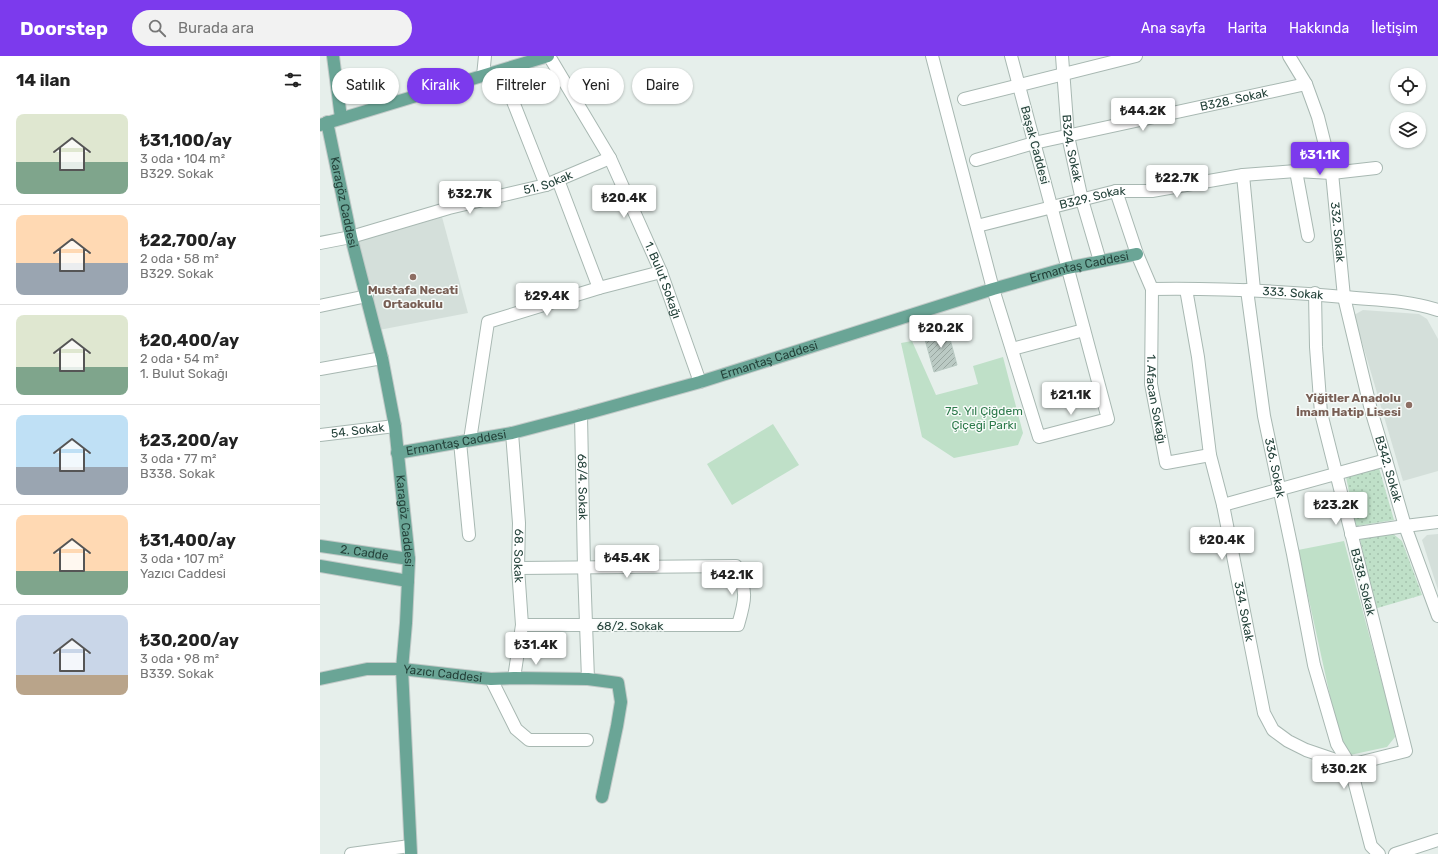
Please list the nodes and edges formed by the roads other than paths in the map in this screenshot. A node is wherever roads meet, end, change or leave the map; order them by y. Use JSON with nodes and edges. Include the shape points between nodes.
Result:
{"nodes":[{"id":1,"x":334,"y":56,"type":"edge"},
{"id":2,"x":485,"y":56,"type":"edge"},
{"id":3,"x":548,"y":56,"type":"edge"},
{"id":4,"x":932,"y":56,"type":"edge"},
{"id":5,"x":1011,"y":56,"type":"edge"},
{"id":6,"x":1062,"y":56,"type":"edge"},
{"id":7,"x":1136,"y":56,"type":"edge"},
{"id":8,"x":1289,"y":56,"type":"edge"},
{"id":9,"x":484,"y":68,"type":"edge"},
{"id":10,"x":510,"y":68,"type":"edge"},
{"id":11,"x":1063,"y":74,"type":"junction"},
{"id":12,"x":482,"y":76,"type":"edge"},
{"id":13,"x":1019,"y":84,"type":"junction"},
{"id":14,"x":1306,"y":84,"type":"junction"},
{"id":15,"x":964,"y":99,"type":"dead end"},
{"id":16,"x":514,"y":104,"type":"edge"},
{"id":17,"x":341,"y":118,"type":"junction"},
{"id":18,"x":323,"y":123,"type":"edge"},
{"id":19,"x":1068,"y":136,"type":"junction"},
{"id":20,"x":1034,"y":143,"type":"junction"},
{"id":21,"x":610,"y":158,"type":"junction"},
{"id":22,"x":976,"y":160,"type":"dead end"},
{"id":23,"x":1376,"y":168,"type":"dead end"},
{"id":24,"x":1296,"y":171,"type":"junction"},
{"id":25,"x":1332,"y":173,"type":"junction"},
{"id":26,"x":1243,"y":175,"type":"junction"},
{"id":27,"x":558,"y":180,"type":"junction"},
{"id":28,"x":546,"y":185,"type":"junction"},
{"id":29,"x":1116,"y":191,"type":"junction"},
{"id":30,"x":1082,"y":200,"type":"junction"},
{"id":31,"x":1051,"y":206,"type":"junction"},
{"id":32,"x":977,"y":226,"type":"junction"},
{"id":33,"x":1308,"y":236,"type":"dead end"},
{"id":34,"x":351,"y":237,"type":"junction"},
{"id":35,"x":320,"y":243,"type":"edge"},
{"id":36,"x":1137,"y":254,"type":"junction"},
{"id":37,"x":1100,"y":261,"type":"junction"},
{"id":38,"x":1067,"y":268,"type":"junction"},
{"id":39,"x":661,"y":272,"type":"junction"},
{"id":40,"x":599,"y":288,"type":"junction"},
{"id":41,"x":993,"y":289,"type":"junction"},
{"id":42,"x":1152,"y":289,"type":"junction"},
{"id":43,"x":1186,"y":289,"type":"junction"},
{"id":44,"x":1251,"y":290,"type":"junction"},
{"id":45,"x":1315,"y":293,"type":"junction"},
{"id":46,"x":367,"y":296,"type":"junction"},
{"id":47,"x":1344,"y":297,"type":"junction"},
{"id":48,"x":320,"y":306,"type":"edge"},
{"id":49,"x":1437,"y":311,"type":"edge"},
{"id":50,"x":1084,"y":330,"type":"junction"},
{"id":51,"x":1012,"y":349,"type":"junction"},
{"id":52,"x":382,"y":358,"type":"junction"},
{"id":53,"x":320,"y":369,"type":"edge"},
{"id":54,"x":700,"y":382,"type":"junction"},
{"id":55,"x":581,"y":415,"type":"junction"},
{"id":56,"x":395,"y":426,"type":"junction"},
{"id":57,"x":512,"y":433,"type":"junction"},
{"id":58,"x":320,"y":435,"type":"edge"},
{"id":59,"x":465,"y":441,"type":"junction"},
{"id":60,"x":397,"y":453,"type":"junction"},
{"id":61,"x":1210,"y":455,"type":"junction"},
{"id":62,"x":1386,"y":460,"type":"junction"},
{"id":63,"x":1336,"y":474,"type":"junction"},
{"id":64,"x":1280,"y":489,"type":"junction"},
{"id":65,"x":1223,"y":505,"type":"junction"},
{"id":66,"x":1438,"y":522,"type":"edge"},
{"id":67,"x":1405,"y":526,"type":"junction"},
{"id":68,"x":1351,"y":534,"type":"junction"},
{"id":69,"x":469,"y":535,"type":"dead end"},
{"id":70,"x":320,"y":546,"type":"edge"},
{"id":71,"x":409,"y":559,"type":"junction"},
{"id":72,"x":320,"y":566,"type":"edge"},
{"id":73,"x":518,"y":568,"type":"junction"},
{"id":74,"x":584,"y":568,"type":"junction"},
{"id":75,"x":408,"y":581,"type":"junction"},
{"id":76,"x":1438,"y":616,"type":"edge"},
{"id":77,"x":522,"y":625,"type":"junction"},
{"id":78,"x":586,"y":626,"type":"junction"},
{"id":79,"x":402,"y":670,"type":"junction"},
{"id":80,"x":514,"y":678,"type":"junction"},
{"id":81,"x":320,"y":679,"type":"edge"},
{"id":82,"x":491,"y":679,"type":"junction"},
{"id":83,"x":588,"y":679,"type":"junction"},
{"id":84,"x":587,"y":740,"type":"dead end"},
{"id":85,"x":1350,"y":765,"type":"junction"},
{"id":86,"x":602,"y":797,"type":"dead end"},
{"id":87,"x":1438,"y":840,"type":"edge"},
{"id":88,"x":410,"y":850,"type":"edge"},
{"id":89,"x":351,"y":854,"type":"edge"},
{"id":90,"x":1379,"y":854,"type":"edge"},
{"id":91,"x":1395,"y":854,"type":"edge"}],
"edges":[{"from":1,"to":17,"type":"main road"},
{"from":2,"to":9,"type":"street"},
{"from":3,"to":10,"type":"main road"},
{"from":3,"to":21,"type":"street","name":"1. Bulut Sokağı"},
{"from":4,"to":32,"type":"street"},
{"from":5,"to":13,"type":"street","name":"Başak Caddesi"},
{"from":6,"to":11,"type":"street","name":"B324. Sokak"},
{"from":7,"to":11,"type":"street"},
{"from":8,"to":14,"type":"street","name":"332. Sokak"},
{"from":11,"to":13,"type":"street"},
{"from":11,"to":19,"type":"street","name":"B324. Sokak"},
{"from":12,"to":17,"type":"main road"},
{"from":13,"to":15,"type":"street"},
{"from":13,"to":20,"type":"street","name":"Başak Caddesi"},
{"from":14,"to":19,"type":"street","name":"B328. Sokak"},
{"from":14,"to":25,"type":"street","name":"332. Sokak","via":[[1318,117]]},
{"from":16,"to":28,"type":"street"},
{"from":17,"to":18,"type":"main road"},
{"from":18,"to":34,"type":"main road","name":"Karagöz Caddesi"},
{"from":19,"to":20,"type":"street","name":"B328. Sokak"},
{"from":19,"to":30,"type":"street","name":"B324. Sokak"},
{"from":20,"to":22,"type":"street","name":"B328. Sokak"},
{"from":20,"to":31,"type":"street","name":"Başak Caddesi"},
{"from":21,"to":27,"type":"street","name":"51. Sokak"},
{"from":21,"to":39,"type":"street","name":"1. Bulut Sokağı"},
{"from":23,"to":25,"type":"street","name":"B329. Sokak"},
{"from":24,"to":25,"type":"street","name":"B329. Sokak"},
{"from":24,"to":26,"type":"street","name":"B329. Sokak"},
{"from":24,"to":33,"type":"street"},
{"from":25,"to":47,"type":"street","name":"332. Sokak"},
{"from":26,"to":29,"type":"street","name":"B329. Sokak","via":[[1152,191]]},
{"from":26,"to":44,"type":"street","name":"336. Sokak"},
{"from":27,"to":28,"type":"street","name":"51. Sokak"},
{"from":27,"to":40,"type":"street"},
{"from":28,"to":34,"type":"street","name":"51. Sokak","via":[[449,208]]},
{"from":29,"to":30,"type":"street","name":"B329. Sokak"},
{"from":29,"to":36,"type":"street"},
{"from":30,"to":31,"type":"street","name":"B329. Sokak"},
{"from":30,"to":37,"type":"street","name":"B324. Sokak"},
{"from":31,"to":32,"type":"street","name":"B329. Sokak"},
{"from":31,"to":38,"type":"street","name":"Başak Caddesi"},
{"from":32,"to":41,"type":"street"},
{"from":34,"to":35,"type":"street","name":"51. Sokak"},
{"from":34,"to":46,"type":"main road","name":"Karagöz Caddesi"},
{"from":36,"to":37,"type":"main road","name":"Ermantaş Caddesi"},
{"from":36,"to":42,"type":"street"},
{"from":37,"to":38,"type":"main road","name":"Ermantaş Caddesi"},
{"from":38,"to":41,"type":"main road","name":"Ermantaş Caddesi"},
{"from":38,"to":50,"type":"street","name":"Başak Caddesi"},
{"from":39,"to":40,"type":"street"},
{"from":39,"to":54,"type":"street","name":"1. Bulut Sokağı"},
{"from":40,"to":59,"type":"street","via":[[488,322]]},
{"from":41,"to":51,"type":"street"},
{"from":41,"to":54,"type":"main road","name":"Ermantaş Caddesi"},
{"from":42,"to":43,"type":"street","name":"333. Sokak"},
{"from":42,"to":61,"type":"street","name":"1. Afacan Sokağı","via":[[1150,384],[1166,463]]},
{"from":43,"to":44,"type":"street","name":"333. Sokak"},
{"from":43,"to":61,"type":"street","name":"334. Sokak","via":[[1198,357]]},
{"from":44,"to":45,"type":"street","name":"333. Sokak"},
{"from":44,"to":64,"type":"street","name":"336. Sokak","via":[[1264,416]]},
{"from":45,"to":47,"type":"street","name":"333. Sokak"},
{"from":45,"to":63,"type":"street","name":"B338. Sokak","via":[[1321,413]]},
{"from":46,"to":48,"type":"street"},
{"from":46,"to":52,"type":"main road","name":"Karagöz Caddesi"},
{"from":47,"to":49,"type":"street","name":"333. Sokak","via":[[1396,301]]},
{"from":47,"to":62,"type":"street","name":"B342. Sokak","via":[[1371,410]]},
{"from":50,"to":51,"type":"street"},
{"from":50,"to":51,"type":"street","name":"Başak Caddesi","via":[[1108,419],[1039,437]]},
{"from":52,"to":53,"type":"street"},
{"from":52,"to":56,"type":"main road","name":"Karagöz Caddesi"},
{"from":54,"to":55,"type":"main road","name":"Ermantaş Caddesi"},
{"from":55,"to":57,"type":"main road","name":"Ermantaş Caddesi"},
{"from":55,"to":74,"type":"street","name":"68/4. Sokak"},
{"from":56,"to":58,"type":"street","name":"54. Sokak"},
{"from":56,"to":60,"type":"main road","name":"Karagöz Caddesi"},
{"from":57,"to":59,"type":"main road","name":"Ermantaş Caddesi"},
{"from":57,"to":73,"type":"street","name":"68. Sokak","via":[[519,524]]},
{"from":59,"to":60,"type":"main road","name":"Ermantaş Caddesi"},
{"from":59,"to":69,"type":"street"},
{"from":60,"to":71,"type":"main road","name":"Karagöz Caddesi"},
{"from":61,"to":65,"type":"street","name":"334. Sokak"},
{"from":62,"to":63,"type":"street"},
{"from":62,"to":67,"type":"street","name":"B342. Sokak"},
{"from":63,"to":64,"type":"street"},
{"from":63,"to":68,"type":"street","name":"B338. Sokak"},
{"from":64,"to":65,"type":"street"},
{"from":64,"to":85,"type":"street","name":"336. Sokak","via":[[1314,665],[1337,744]]},
{"from":65,"to":85,"type":"street","name":"334. Sokak","via":[[1264,713],[1273,730],[1288,741]]},
{"from":66,"to":67,"type":"street"},
{"from":67,"to":68,"type":"street"},
{"from":67,"to":76,"type":"street","name":"B342. Sokak"},
{"from":68,"to":85,"type":"street","name":"B338. Sokak","via":[[1406,752]]},
{"from":70,"to":71,"type":"main road","name":"2. Cadde"},
{"from":71,"to":75,"type":"main road","name":"Karagöz Caddesi"},
{"from":72,"to":75,"type":"main road","name":"2. Cadde"},
{"from":73,"to":74,"type":"street"},
{"from":73,"to":77,"type":"street","name":"68. Sokak"},
{"from":74,"to":78,"type":"street","name":"68/4. Sokak"},
{"from":74,"to":78,"type":"street","name":"68/2. Sokak","via":[[736,566],[743,583],[745,602],[738,625]]},
{"from":75,"to":79,"type":"main road","name":"Karagöz Caddesi"},
{"from":77,"to":78,"type":"street","name":"68/2. Sokak"},
{"from":77,"to":80,"type":"street","name":"68. Sokak"},
{"from":78,"to":83,"type":"street","name":"68/4. Sokak"},
{"from":79,"to":81,"type":"main road","name":"Yazıcı Caddesi","via":[[366,669]]},
{"from":79,"to":82,"type":"main road","name":"Yazıcı Caddesi"},
{"from":79,"to":88,"type":"main road","name":"Karagöz Caddesi"},
{"from":80,"to":82,"type":"main road","name":"Yazıcı Caddesi"},
{"from":80,"to":83,"type":"main road","name":"Yazıcı Caddesi"},
{"from":82,"to":84,"type":"street","via":[[516,729],[529,740]]},
{"from":83,"to":86,"type":"main road","name":"Yazıcı Caddesi","via":[[618,683],[621,702]]},
{"from":85,"to":90,"type":"street","name":"336. Sokak","via":[[1371,846]]},
{"from":87,"to":91,"type":"street"},
{"from":88,"to":89,"type":"street"}]}
